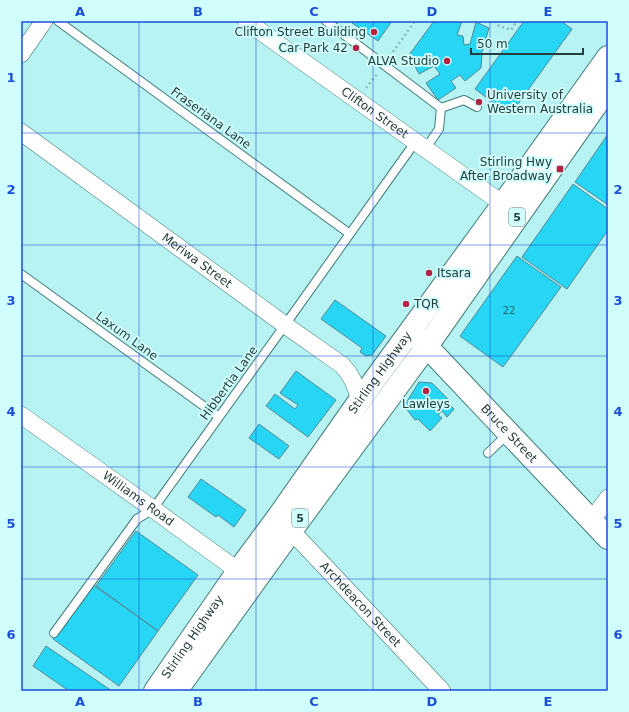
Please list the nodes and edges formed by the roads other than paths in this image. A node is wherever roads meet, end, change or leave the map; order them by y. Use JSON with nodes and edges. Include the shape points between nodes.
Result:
{"nodes":[{"id":1,"x":44,"y":21,"type":"edge"},
{"id":2,"x":58,"y":21,"type":"edge"},
{"id":3,"x":246,"y":21,"type":"edge"},
{"id":4,"x":326,"y":21,"type":"edge"},
{"id":5,"x":21,"y":54,"type":"edge"},
{"id":6,"x":608,"y":57,"type":"edge"},
{"id":7,"x":608,"y":88,"type":"edge"},
{"id":8,"x":477,"y":107,"type":"dead end"},
{"id":9,"x":441,"y":108,"type":"junction"},
{"id":10,"x":21,"y":132,"type":"edge"},
{"id":11,"x":421,"y":145,"type":"junction"},
{"id":12,"x":503,"y":204,"type":"junction"},
{"id":13,"x":350,"y":234,"type":"junction"},
{"id":14,"x":21,"y":274,"type":"edge"},
{"id":15,"x":285,"y":326,"type":"junction"},
{"id":16,"x":410,"y":330,"type":"junction"},
{"id":17,"x":426,"y":346,"type":"junction"},
{"id":18,"x":360,"y":400,"type":"junction"},
{"id":19,"x":21,"y":414,"type":"edge"},
{"id":20,"x":220,"y":417,"type":"junction"},
{"id":21,"x":509,"y":433,"type":"junction"},
{"id":22,"x":488,"y":453,"type":"dead end"},
{"id":23,"x":608,"y":498,"type":"edge"},
{"id":24,"x":153,"y":509,"type":"junction"},
{"id":25,"x":592,"y":520,"type":"junction"},
{"id":26,"x":285,"y":524,"type":"junction"},
{"id":27,"x":608,"y":538,"type":"edge"},
{"id":28,"x":246,"y":577,"type":"junction"},
{"id":29,"x":54,"y":633,"type":"dead end"},
{"id":30,"x":155,"y":691,"type":"edge"},
{"id":31,"x":176,"y":691,"type":"edge"},
{"id":32,"x":442,"y":691,"type":"edge"}],
"edges":[{"from":1,"to":5,"type":"street"},
{"from":2,"to":13,"type":"lane","name":"Fraseriana Lane"},
{"from":3,"to":11,"type":"street","name":"Clifton Street"},
{"from":4,"to":9,"type":"lane"},
{"from":6,"to":12,"type":"main road","name":"Stirling Highway","number":"5"},
{"from":7,"to":17,"type":"main road","name":"Stirling Highway","number":"5"},
{"from":8,"to":9,"type":"lane","via":[[464,100]]},
{"from":9,"to":11,"type":"lane","name":"Hibbertia Lane","via":[[439,129]]},
{"from":10,"to":15,"type":"street","name":"Meriwa Street"},
{"from":11,"to":12,"type":"street","name":"Clifton Street"},
{"from":11,"to":13,"type":"lane","name":"Hibbertia Lane"},
{"from":12,"to":16,"type":"main road","name":"Stirling Highway","number":"5"},
{"from":13,"to":15,"type":"lane","name":"Hibbertia Lane"},
{"from":14,"to":20,"type":"lane","name":"Laxum Lane"},
{"from":15,"to":18,"type":"street","name":"Meriwa Street","via":[[342,365],[350,373]]},
{"from":15,"to":20,"type":"lane","name":"Hibbertia Lane"},
{"from":16,"to":17,"type":"main road","name":"Bruce Street"},
{"from":16,"to":18,"type":"main road","name":"Stirling Highway","number":"5"},
{"from":17,"to":21,"type":"main road","name":"Bruce Street"},
{"from":17,"to":26,"type":"main road","name":"Stirling Highway","number":"5"},
{"from":18,"to":26,"type":"main road","name":"Stirling Highway","number":"5"},
{"from":19,"to":24,"type":"street","name":"Williams Road"},
{"from":20,"to":24,"type":"lane","name":"Hibbertia Lane"},
{"from":21,"to":22,"type":"lane"},
{"from":21,"to":25,"type":"main road","name":"Bruce Street"},
{"from":23,"to":25,"type":"street"},
{"from":24,"to":28,"type":"street","name":"Williams Road"},
{"from":24,"to":29,"type":"lane","name":"Hibbertia Lane","via":[[137,520]]},
{"from":25,"to":27,"type":"main road","name":"Bruce Street"},
{"from":26,"to":28,"type":"main road","name":"Stirling Highway","number":"5"},
{"from":26,"to":32,"type":"street","name":"Archdeacon Street"},
{"from":28,"to":30,"type":"main road","name":"Stirling Highway","number":"5"},
{"from":28,"to":31,"type":"main road","name":"Stirling Highway","number":"5"}]}
